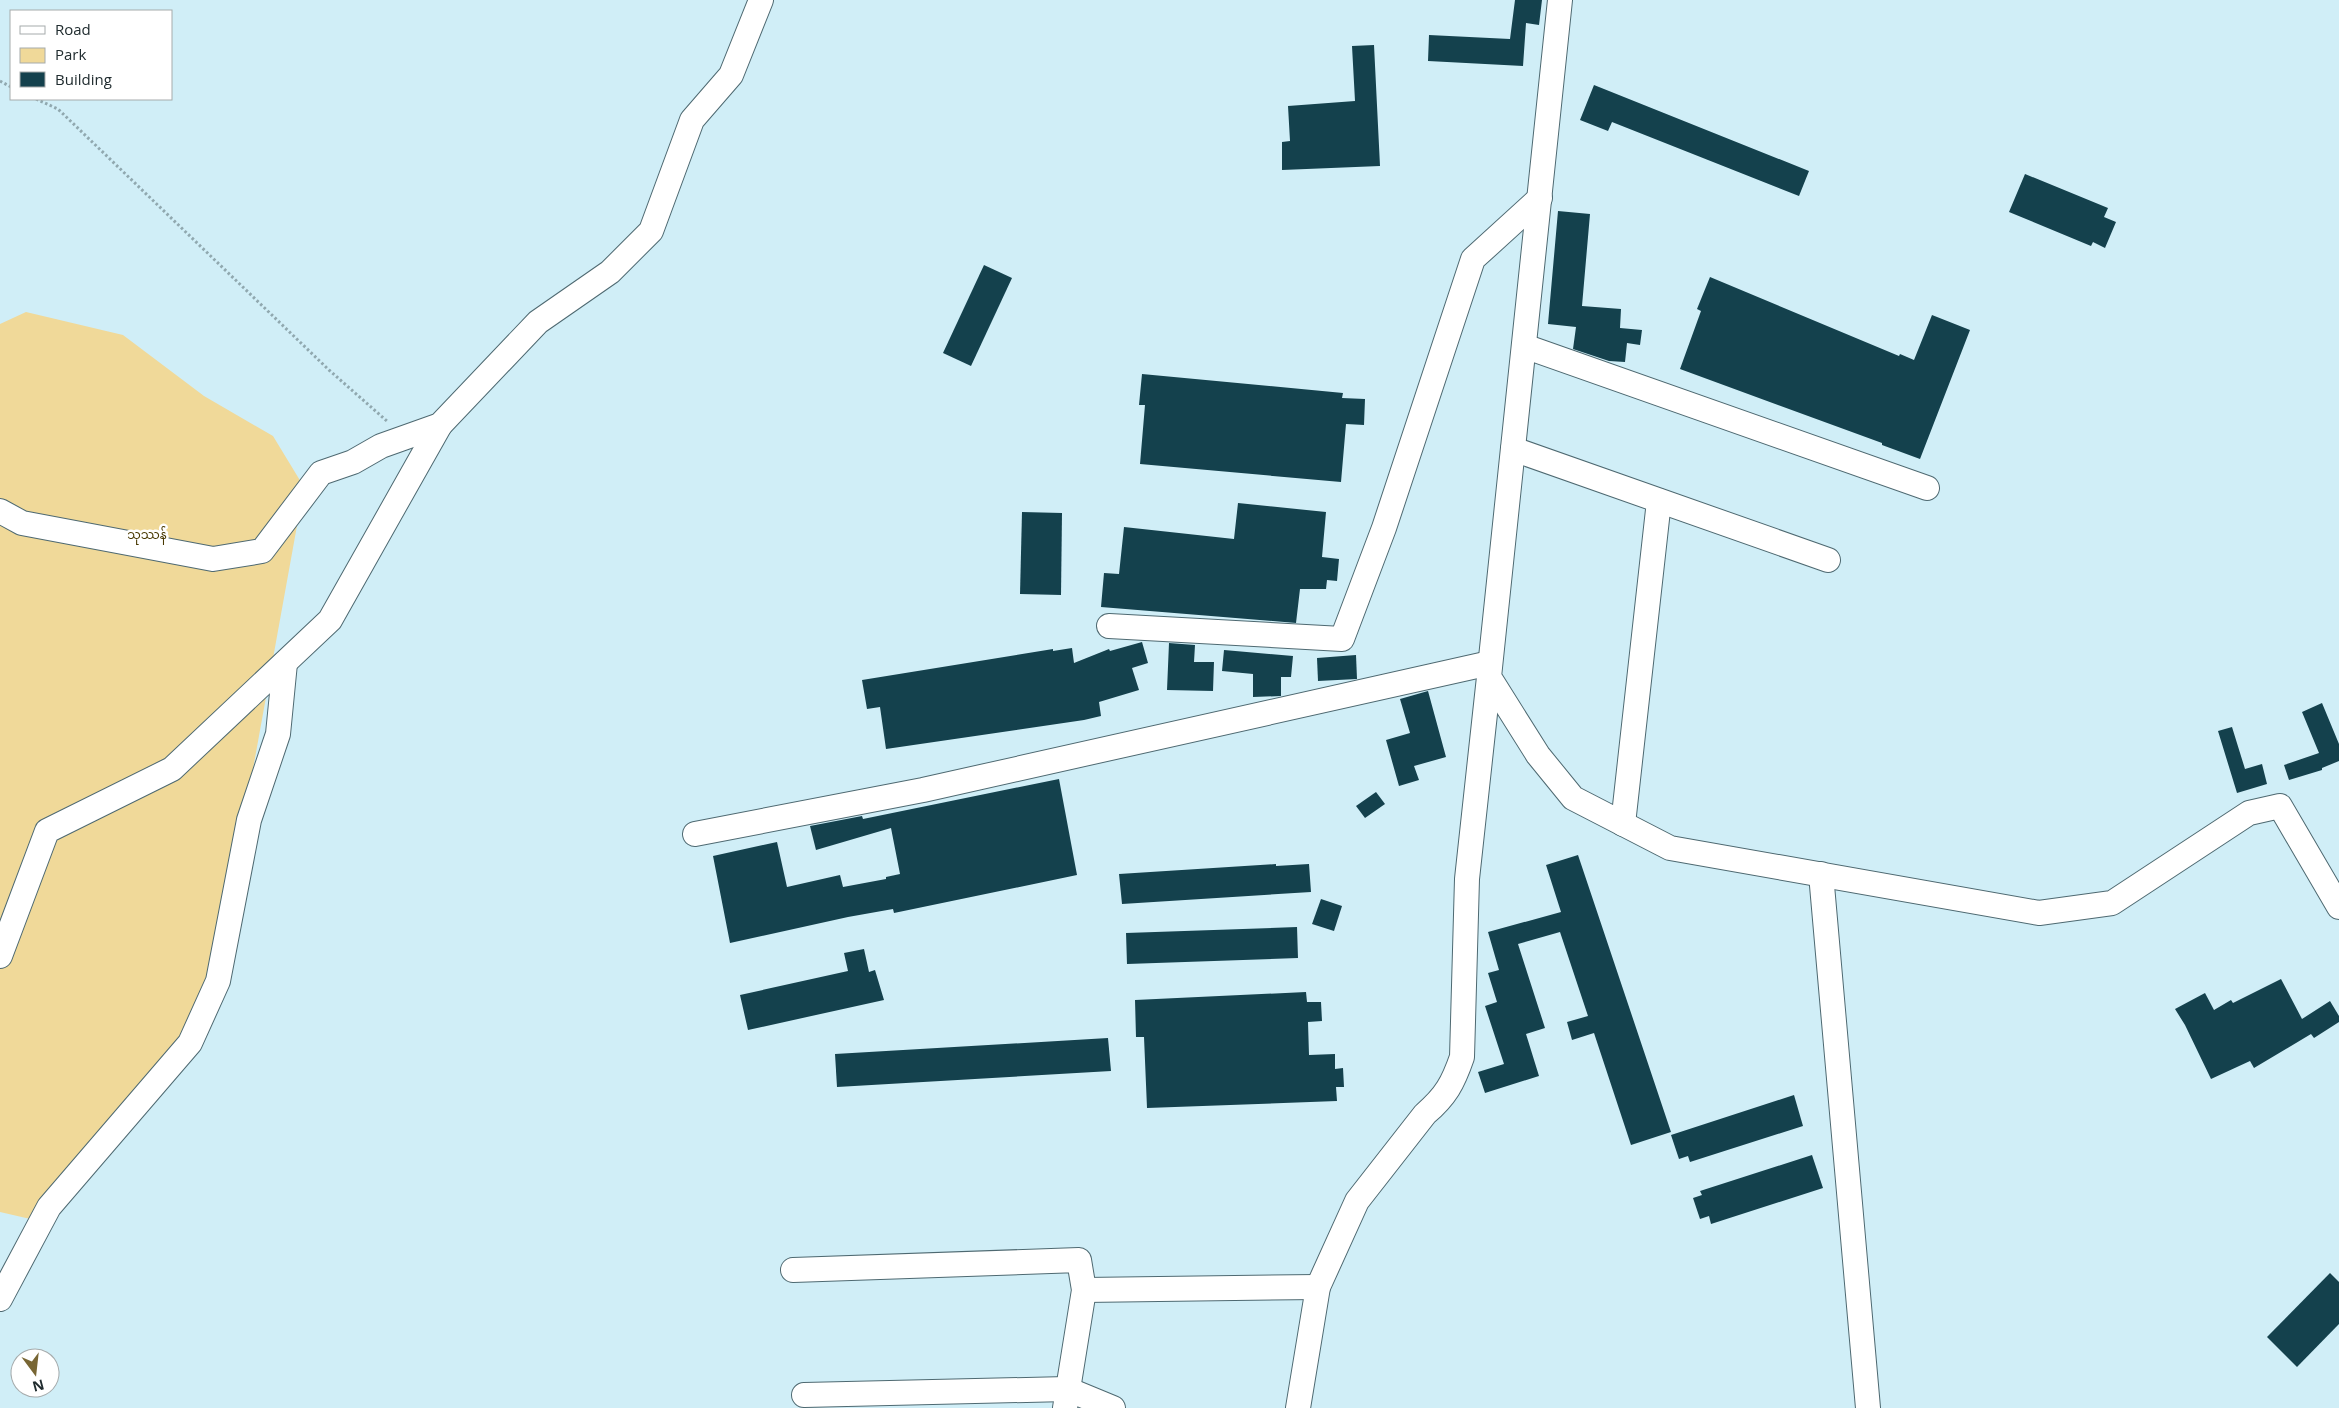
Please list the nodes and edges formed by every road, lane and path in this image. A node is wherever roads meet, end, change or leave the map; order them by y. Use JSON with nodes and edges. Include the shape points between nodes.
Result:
{"nodes":[{"id":1,"x":1560,"y":0,"type":"edge"},
{"id":2,"x":758,"y":10,"type":"edge"},
{"id":3,"x":38,"y":100,"type":"edge"},
{"id":4,"x":1540,"y":198,"type":"junction"},
{"id":5,"x":1524,"y":346,"type":"junction"},
{"id":6,"x":440,"y":425,"type":"junction"},
{"id":7,"x":406,"y":437,"type":"junction"},
{"id":8,"x":1513,"y":449,"type":"junction"},
{"id":9,"x":1927,"y":488,"type":"dead end"},
{"id":10,"x":1659,"y":501,"type":"junction"},
{"id":11,"x":0,"y":511,"type":"edge"},
{"id":12,"x":1828,"y":560,"type":"dead end"},
{"id":13,"x":1109,"y":626,"type":"dead end"},
{"id":14,"x":285,"y":663,"type":"junction"},
{"id":15,"x":1489,"y":670,"type":"junction"},
{"id":16,"x":1623,"y":824,"type":"junction"},
{"id":17,"x":695,"y":834,"type":"dead end"},
{"id":18,"x":1820,"y":874,"type":"junction"},
{"id":19,"x":2339,"y":907,"type":"edge"},
{"id":20,"x":0,"y":956,"type":"edge"},
{"id":21,"x":793,"y":1270,"type":"dead end"},
{"id":22,"x":1318,"y":1287,"type":"junction"},
{"id":23,"x":1084,"y":1290,"type":"junction"},
{"id":24,"x":0,"y":1299,"type":"edge"},
{"id":25,"x":804,"y":1395,"type":"dead end"},
{"id":26,"x":1066,"y":1399,"type":"edge"},
{"id":27,"x":1113,"y":1408,"type":"edge"},
{"id":28,"x":1298,"y":1408,"type":"edge"},
{"id":29,"x":1868,"y":1408,"type":"edge"}],
"edges":[{"from":1,"to":4,"type":"street"},
{"from":2,"to":6,"type":"street","via":[[730,75],[692,120],[651,231],[610,272],[538,322]]},
{"from":3,"to":7,"type":"path","via":[[58,109],[329,370]]},
{"from":4,"to":5,"type":"street"},
{"from":4,"to":13,"type":"street","via":[[1473,259],[1384,528],[1342,639]]},
{"from":5,"to":8,"type":"street"},
{"from":5,"to":9,"type":"street"},
{"from":6,"to":7,"type":"street"},
{"from":6,"to":14,"type":"street","via":[[330,620]]},
{"from":7,"to":11,"type":"street","via":[[321,473],[262,551],[213,559],[22,523]]},
{"from":8,"to":10,"type":"street"},
{"from":8,"to":15,"type":"street"},
{"from":10,"to":12,"type":"street"},
{"from":10,"to":16,"type":"street"},
{"from":14,"to":20,"type":"street","via":[[172,768],[47,831]]},
{"from":14,"to":24,"type":"street","via":[[278,734],[249,820],[218,981],[206,1008],[190,1043],[49,1207]]},
{"from":15,"to":16,"type":"street","via":[[1538,754],[1573,798]]},
{"from":15,"to":17,"type":"street","via":[[923,790]]},
{"from":15,"to":22,"type":"street","via":[[1467,879],[1462,1057],[1452,1084],[1439,1102],[1425,1114],[1358,1201]]},
{"from":16,"to":18,"type":"street","via":[[1670,848]]},
{"from":18,"to":19,"type":"street","via":[[2039,913],[2112,903],[2249,813],[2280,806]]},
{"from":18,"to":29,"type":"street"},
{"from":21,"to":23,"type":"street","via":[[1078,1260]]},
{"from":22,"to":23,"type":"street"},
{"from":22,"to":28,"type":"street"},
{"from":23,"to":26,"type":"street"},
{"from":25,"to":26,"type":"street"},
{"from":26,"to":27,"type":"street"}]}
